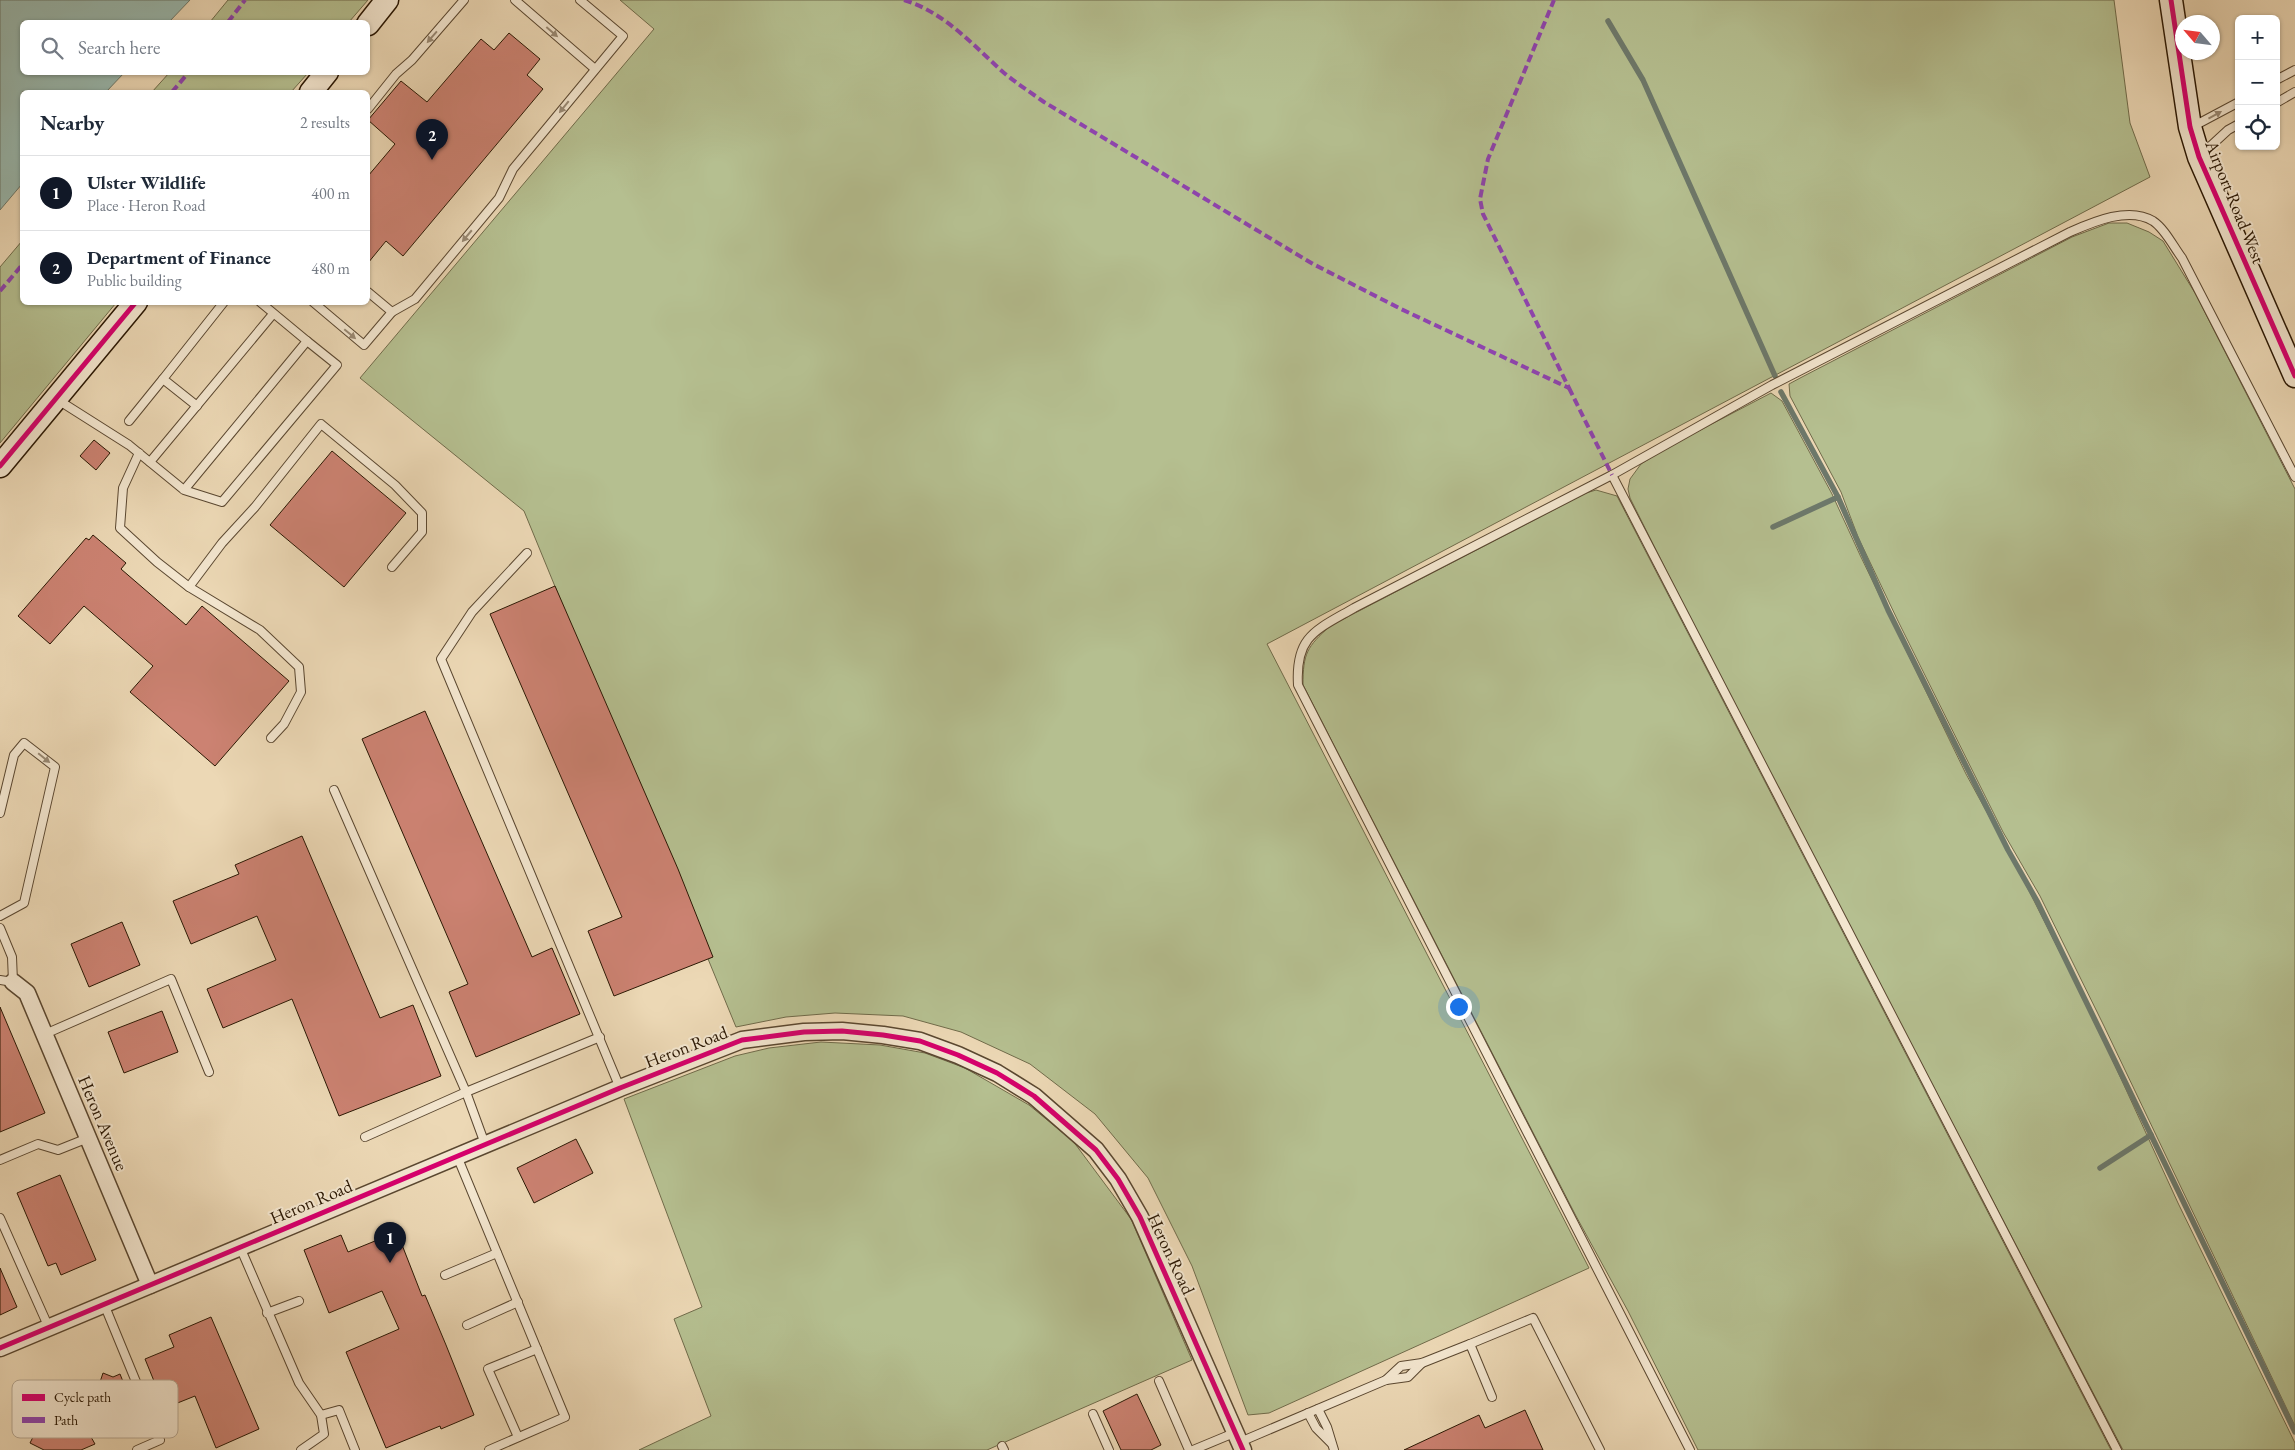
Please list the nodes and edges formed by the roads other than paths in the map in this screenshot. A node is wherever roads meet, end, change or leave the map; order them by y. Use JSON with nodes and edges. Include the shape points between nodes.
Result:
{"nodes":[{"id":1,"x":387,"y":0,"type":"edge"},
{"id":2,"x":464,"y":0,"type":"edge"},
{"id":3,"x":515,"y":0,"type":"edge"},
{"id":4,"x":580,"y":0,"type":"edge"},
{"id":5,"x":2171,"y":0,"type":"edge"},
{"id":6,"x":370,"y":21,"type":"edge"},
{"id":7,"x":595,"y":69,"type":"junction"},
{"id":8,"x":2295,"y":70,"type":"edge"},
{"id":9,"x":325,"y":75,"type":"edge"},
{"id":10,"x":2280,"y":78,"type":"edge"},
{"id":11,"x":313,"y":90,"type":"edge"},
{"id":12,"x":2295,"y":92,"type":"edge"},
{"id":13,"x":2280,"y":101,"type":"edge"},
{"id":14,"x":2235,"y":104,"type":"edge"},
{"id":15,"x":370,"y":106,"type":"edge"},
{"id":16,"x":2235,"y":126,"type":"edge"},
{"id":17,"x":2190,"y":127,"type":"junction"},
{"id":18,"x":2200,"y":157,"type":"junction"},
{"id":19,"x":370,"y":294,"type":"edge"},
{"id":20,"x":134,"y":305,"type":"edge"},
{"id":21,"x":222,"y":305,"type":"edge"},
{"id":22,"x":263,"y":305,"type":"edge"},
{"id":23,"x":316,"y":305,"type":"edge"},
{"id":24,"x":392,"y":312,"type":"junction"},
{"id":25,"x":273,"y":314,"type":"junction"},
{"id":26,"x":307,"y":341,"type":"junction"},
{"id":27,"x":2295,"y":376,"type":"edge"},
{"id":28,"x":163,"y":379,"type":"junction"},
{"id":29,"x":56,"y":399,"type":"junction"},
{"id":30,"x":197,"y":406,"type":"junction"},
{"id":31,"x":129,"y":421,"type":"dead end"},
{"id":32,"x":139,"y":453,"type":"junction"},
{"id":33,"x":150,"y":462,"type":"junction"},
{"id":34,"x":0,"y":466,"type":"edge"},
{"id":35,"x":1612,"y":475,"type":"junction"},
{"id":36,"x":2295,"y":476,"type":"edge"},
{"id":37,"x":184,"y":490,"type":"junction"},
{"id":38,"x":527,"y":553,"type":"dead end"},
{"id":39,"x":392,"y":567,"type":"dead end"},
{"id":40,"x":189,"y":587,"type":"junction"},
{"id":41,"x":271,"y":738,"type":"dead end"},
{"id":42,"x":334,"y":790,"type":"dead end"},
{"id":43,"x":0,"y":813,"type":"edge"},
{"id":44,"x":0,"y":916,"type":"edge"},
{"id":45,"x":0,"y":928,"type":"edge"},
{"id":46,"x":6,"y":981,"type":"edge"},
{"id":47,"x":45,"y":1034,"type":"junction"},
{"id":48,"x":600,"y":1037,"type":"junction"},
{"id":49,"x":209,"y":1072,"type":"dead end"},
{"id":50,"x":620,"y":1088,"type":"junction"},
{"id":51,"x":466,"y":1092,"type":"junction"},
{"id":52,"x":365,"y":1137,"type":"dead end"},
{"id":53,"x":88,"y":1138,"type":"junction"},
{"id":54,"x":485,"y":1144,"type":"junction"},
{"id":55,"x":457,"y":1156,"type":"junction"},
{"id":56,"x":0,"y":1160,"type":"edge"},
{"id":57,"x":0,"y":1218,"type":"edge"},
{"id":58,"x":240,"y":1247,"type":"junction"},
{"id":59,"x":497,"y":1253,"type":"junction"},
{"id":60,"x":445,"y":1275,"type":"dead end"},
{"id":61,"x":150,"y":1285,"type":"junction"},
{"id":62,"x":298,"y":1301,"type":"dead end"},
{"id":63,"x":518,"y":1302,"type":"junction"},
{"id":64,"x":104,"y":1304,"type":"junction"},
{"id":65,"x":268,"y":1313,"type":"junction"},
{"id":66,"x":467,"y":1325,"type":"dead end"},
{"id":67,"x":49,"y":1328,"type":"junction"},
{"id":68,"x":1470,"y":1344,"type":"junction"},
{"id":69,"x":0,"y":1348,"type":"edge"},
{"id":70,"x":537,"y":1349,"type":"junction"},
{"id":71,"x":135,"y":1380,"type":"edge"},
{"id":72,"x":1159,"y":1381,"type":"dead end"},
{"id":73,"x":1492,"y":1397,"type":"dead end"},
{"id":74,"x":1318,"y":1409,"type":"junction"},
{"id":75,"x":1308,"y":1413,"type":"junction"},
{"id":76,"x":1093,"y":1414,"type":"dead end"},
{"id":77,"x":321,"y":1415,"type":"junction"},
{"id":78,"x":159,"y":1438,"type":"edge"},
{"id":79,"x":518,"y":1438,"type":"junction"},
{"id":80,"x":1239,"y":1442,"type":"edge"},
{"id":81,"x":1332,"y":1447,"type":"edge"},
{"id":82,"x":137,"y":1450,"type":"edge"},
{"id":83,"x":303,"y":1450,"type":"edge"},
{"id":84,"x":355,"y":1450,"type":"edge"},
{"id":85,"x":489,"y":1450,"type":"edge"},
{"id":86,"x":1109,"y":1450,"type":"edge"},
{"id":87,"x":1189,"y":1450,"type":"edge"},
{"id":88,"x":1193,"y":1450,"type":"edge"},
{"id":89,"x":1600,"y":1450,"type":"edge"},
{"id":90,"x":1690,"y":1450,"type":"edge"},
{"id":91,"x":2117,"y":1450,"type":"edge"}],
"edges":[{"from":1,"to":6,"type":"street"},
{"from":2,"to":15,"type":"lane","one_way":true},
{"from":3,"to":7,"type":"lane","one_way":true},
{"from":4,"to":7,"type":"lane","via":[[623,36]]},
{"from":5,"to":17,"type":"street","name":"Airport Road West"},
{"from":7,"to":24,"type":"lane","one_way":true,"via":[[513,170],[499,198],[421,292]]},
{"from":8,"to":10,"type":"lane"},
{"from":9,"to":11,"type":"street"},
{"from":12,"to":13,"type":"lane"},
{"from":17,"to":14,"type":"lane","one_way":true},
{"from":16,"to":18,"type":"lane"},
{"from":17,"to":18,"type":"street","name":"Airport Road West"},
{"from":18,"to":27,"type":"street","name":"Airport Road West"},
{"from":19,"to":24,"type":"lane"},
{"from":20,"to":29,"type":"street"},
{"from":21,"to":28,"type":"lane"},
{"from":22,"to":25,"type":"lane"},
{"from":23,"to":24,"type":"lane","one_way":true,"via":[[364,346]]},
{"from":25,"to":26,"type":"lane"},
{"from":25,"to":30,"type":"lane"},
{"from":26,"to":37,"type":"lane"},
{"from":26,"to":37,"type":"lane","via":[[337,365],[222,502]]},
{"from":28,"to":30,"type":"lane"},
{"from":28,"to":31,"type":"lane"},
{"from":29,"to":32,"type":"lane"},
{"from":29,"to":34,"type":"street"},
{"from":30,"to":33,"type":"lane"},
{"from":32,"to":33,"type":"lane"},
{"from":32,"to":40,"type":"lane","via":[[123,488],[120,528]]},
{"from":33,"to":37,"type":"lane"},
{"from":35,"to":36,"type":"lane","via":[[1772,384],[2070,232],[2094,222],[2135,216],[2152,221],[2182,258]]},
{"from":35,"to":90,"type":"lane","via":[[1313,632],[1304,644],[1297,666],[1298,685]]},
{"from":35,"to":91,"type":"lane"},
{"from":38,"to":48,"type":"lane","via":[[472,612],[441,659]]},
{"from":39,"to":40,"type":"lane","via":[[422,532],[422,514],[395,485],[321,424]]},
{"from":40,"to":41,"type":"lane","via":[[260,630],[299,667],[301,692],[284,724]]},
{"from":42,"to":51,"type":"lane"},
{"from":43,"to":44,"type":"lane","one_way":true,"via":[[14,755],[24,743],[55,767],[24,903]]},
{"from":45,"to":46,"type":"lane","via":[[12,958]]},
{"from":46,"to":47,"type":"street","name":"Heron Avenue","via":[[27,993]]},
{"from":47,"to":49,"type":"lane","via":[[171,979]]},
{"from":47,"to":53,"type":"street","name":"Heron Avenue"},
{"from":48,"to":50,"type":"lane"},
{"from":48,"to":51,"type":"lane"},
{"from":50,"to":54,"type":"street","name":"Heron Road"},
{"from":50,"to":80,"type":"street","name":"Heron Road","via":[[742,1040],[804,1032],[842,1031],[920,1041],[996,1073],[1034,1096],[1071,1127],[1096,1150],[1118,1179],[1160,1258]]},
{"from":51,"to":52,"type":"lane"},
{"from":51,"to":54,"type":"lane"},
{"from":53,"to":56,"type":"lane","via":[[58,1150],[38,1144]]},
{"from":53,"to":61,"type":"street","name":"Heron Avenue"},
{"from":54,"to":55,"type":"street","name":"Heron Road"},
{"from":55,"to":58,"type":"street","name":"Heron Road"},
{"from":55,"to":59,"type":"lane"},
{"from":57,"to":67,"type":"lane"},
{"from":58,"to":61,"type":"street","name":"Heron Road"},
{"from":58,"to":65,"type":"lane"},
{"from":59,"to":60,"type":"lane"},
{"from":59,"to":63,"type":"lane"},
{"from":61,"to":64,"type":"street","name":"Heron Road"},
{"from":62,"to":65,"type":"lane"},
{"from":63,"to":66,"type":"lane"},
{"from":63,"to":70,"type":"lane"},
{"from":64,"to":67,"type":"street","name":"Heron Road"},
{"from":64,"to":71,"type":"lane"},
{"from":65,"to":77,"type":"lane","via":[[300,1383]]},
{"from":67,"to":69,"type":"street","name":"Heron Road"},
{"from":68,"to":73,"type":"lane"},
{"from":68,"to":74,"type":"lane","via":[[1422,1363],[1408,1377],[1386,1380]]},
{"from":68,"to":89,"type":"lane","via":[[1533,1318]]},
{"from":70,"to":79,"type":"lane","via":[[565,1416]]},
{"from":70,"to":79,"type":"lane","via":[[488,1369]]},
{"from":72,"to":87,"type":"lane"},
{"from":74,"to":75,"type":"lane"},
{"from":74,"to":81,"type":"lane"},
{"from":75,"to":80,"type":"lane"},
{"from":75,"to":81,"type":"lane"},
{"from":76,"to":86,"type":"lane"},
{"from":77,"to":83,"type":"lane","via":[[324,1434]]},
{"from":77,"to":84,"type":"lane","via":[[338,1410]]},
{"from":78,"to":82,"type":"lane"},
{"from":79,"to":85,"type":"lane"},
{"from":80,"to":88,"type":"lane"}]}
